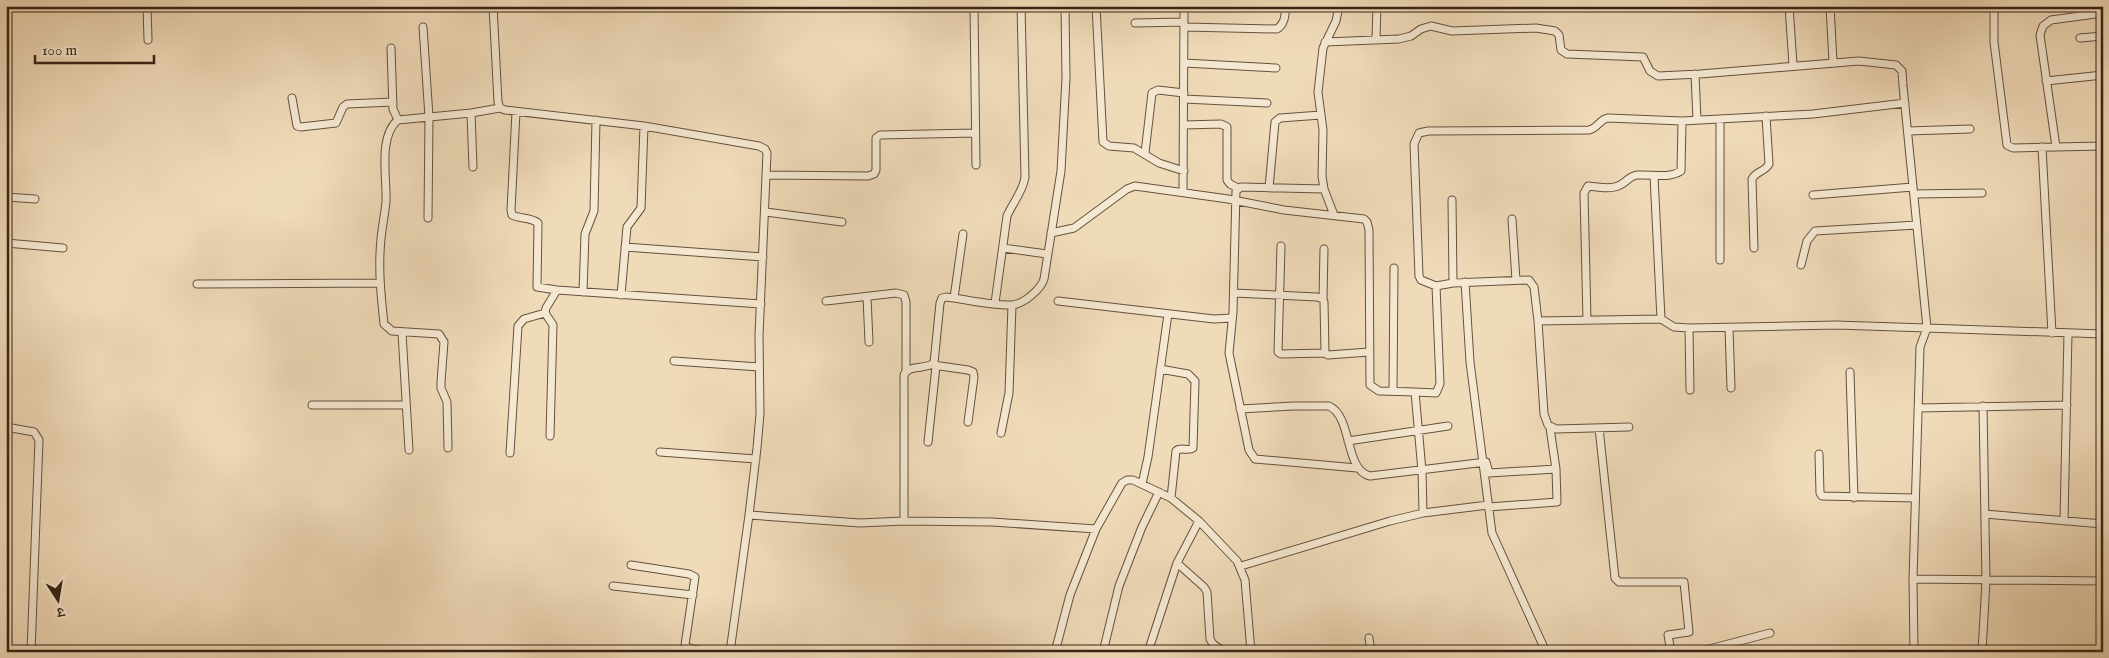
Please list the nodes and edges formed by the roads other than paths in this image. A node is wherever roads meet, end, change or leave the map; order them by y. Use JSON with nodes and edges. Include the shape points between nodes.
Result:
{"nodes":[{"id":1,"x":147,"y":6,"type":"edge"},
{"id":2,"x":493,"y":6,"type":"edge"},
{"id":3,"x":974,"y":6,"type":"edge"},
{"id":4,"x":1022,"y":6,"type":"edge"},
{"id":5,"x":1065,"y":6,"type":"edge"},
{"id":6,"x":1096,"y":6,"type":"edge"},
{"id":7,"x":1184,"y":6,"type":"edge"},
{"id":8,"x":1286,"y":6,"type":"edge"},
{"id":9,"x":1339,"y":6,"type":"edge"},
{"id":10,"x":1377,"y":6,"type":"edge"},
{"id":11,"x":1789,"y":6,"type":"edge"},
{"id":12,"x":1830,"y":6,"type":"edge"},
{"id":13,"x":1994,"y":6,"type":"edge"},
{"id":14,"x":2103,"y":13,"type":"edge"},
{"id":15,"x":1135,"y":23,"type":"dead end"},
{"id":16,"x":1184,"y":24,"type":"junction"},
{"id":17,"x":423,"y":27,"type":"dead end"},
{"id":18,"x":2103,"y":36,"type":"edge"},
{"id":19,"x":2080,"y":38,"type":"dead end"},
{"id":20,"x":148,"y":40,"type":"dead end"},
{"id":21,"x":1376,"y":40,"type":"junction"},
{"id":22,"x":1325,"y":42,"type":"junction"},
{"id":23,"x":391,"y":48,"type":"dead end"},
{"id":24,"x":1833,"y":62,"type":"junction"},
{"id":25,"x":1184,"y":63,"type":"junction"},
{"id":26,"x":1794,"y":66,"type":"junction"},
{"id":27,"x":1276,"y":68,"type":"dead end"},
{"id":28,"x":1695,"y":74,"type":"junction"},
{"id":29,"x":2103,"y":75,"type":"edge"},
{"id":30,"x":2046,"y":81,"type":"junction"},
{"id":31,"x":1184,"y":96,"type":"junction"},
{"id":32,"x":292,"y":98,"type":"dead end"},
{"id":33,"x":393,"y":102,"type":"junction"},
{"id":34,"x":1267,"y":102,"type":"dead end"},
{"id":35,"x":1905,"y":103,"type":"junction"},
{"id":36,"x":500,"y":108,"type":"junction"},
{"id":37,"x":516,"y":112,"type":"junction"},
{"id":38,"x":470,"y":113,"type":"junction"},
{"id":39,"x":1321,"y":115,"type":"junction"},
{"id":40,"x":1766,"y":116,"type":"junction"},
{"id":41,"x":429,"y":117,"type":"junction"},
{"id":42,"x":1720,"y":119,"type":"junction"},
{"id":43,"x":398,"y":120,"type":"junction"},
{"id":44,"x":596,"y":120,"type":"junction"},
{"id":45,"x":1697,"y":120,"type":"junction"},
{"id":46,"x":1682,"y":121,"type":"junction"},
{"id":47,"x":1184,"y":125,"type":"junction"},
{"id":48,"x":644,"y":126,"type":"junction"},
{"id":49,"x":1970,"y":129,"type":"dead end"},
{"id":50,"x":1908,"y":131,"type":"junction"},
{"id":51,"x":975,"y":133,"type":"junction"},
{"id":52,"x":2103,"y":146,"type":"edge"},
{"id":53,"x":2056,"y":147,"type":"junction"},
{"id":54,"x":2042,"y":148,"type":"junction"},
{"id":55,"x":1145,"y":153,"type":"junction"},
{"id":56,"x":976,"y":166,"type":"dead end"},
{"id":57,"x":473,"y":167,"type":"dead end"},
{"id":58,"x":1184,"y":171,"type":"junction"},
{"id":59,"x":768,"y":175,"type":"junction"},
{"id":60,"x":1654,"y":176,"type":"junction"},
{"id":61,"x":1238,"y":188,"type":"junction"},
{"id":62,"x":1269,"y":188,"type":"junction"},
{"id":63,"x":1324,"y":189,"type":"junction"},
{"id":64,"x":1914,"y":191,"type":"junction"},
{"id":65,"x":1184,"y":192,"type":"junction"},
{"id":66,"x":1982,"y":193,"type":"dead end"},
{"id":67,"x":1813,"y":195,"type":"dead end"},
{"id":68,"x":6,"y":197,"type":"edge"},
{"id":69,"x":34,"y":199,"type":"dead end"},
{"id":70,"x":1452,"y":200,"type":"dead end"},
{"id":71,"x":1236,"y":201,"type":"junction"},
{"id":72,"x":766,"y":212,"type":"junction"},
{"id":73,"x":1334,"y":214,"type":"junction"},
{"id":74,"x":428,"y":218,"type":"dead end"},
{"id":75,"x":1512,"y":219,"type":"dead end"},
{"id":76,"x":842,"y":222,"type":"dead end"},
{"id":77,"x":1917,"y":225,"type":"junction"},
{"id":78,"x":1050,"y":233,"type":"junction"},
{"id":79,"x":963,"y":234,"type":"dead end"},
{"id":80,"x":6,"y":243,"type":"edge"},
{"id":81,"x":1281,"y":246,"type":"dead end"},
{"id":82,"x":625,"y":247,"type":"junction"},
{"id":83,"x":62,"y":248,"type":"dead end"},
{"id":84,"x":1003,"y":248,"type":"junction"},
{"id":85,"x":1754,"y":248,"type":"dead end"},
{"id":86,"x":1324,"y":249,"type":"dead end"},
{"id":87,"x":1047,"y":254,"type":"junction"},
{"id":88,"x":763,"y":257,"type":"junction"},
{"id":89,"x":1720,"y":260,"type":"dead end"},
{"id":90,"x":1802,"y":265,"type":"dead end"},
{"id":91,"x":1394,"y":268,"type":"dead end"},
{"id":92,"x":1516,"y":280,"type":"junction"},
{"id":93,"x":1465,"y":282,"type":"junction"},
{"id":94,"x":380,"y":283,"type":"junction"},
{"id":95,"x":1453,"y":283,"type":"junction"},
{"id":96,"x":197,"y":284,"type":"dead end"},
{"id":97,"x":1436,"y":286,"type":"junction"},
{"id":98,"x":557,"y":290,"type":"junction"},
{"id":99,"x":583,"y":292,"type":"junction"},
{"id":100,"x":1234,"y":292,"type":"junction"},
{"id":101,"x":621,"y":295,"type":"junction"},
{"id":102,"x":1279,"y":295,"type":"junction"},
{"id":103,"x":867,"y":297,"type":"junction"},
{"id":104,"x":954,"y":298,"type":"junction"},
{"id":105,"x":1323,"y":299,"type":"junction"},
{"id":106,"x":826,"y":301,"type":"dead end"},
{"id":107,"x":1058,"y":301,"type":"dead end"},
{"id":108,"x":994,"y":303,"type":"junction"},
{"id":109,"x":761,"y":304,"type":"junction"},
{"id":110,"x":1012,"y":305,"type":"junction"},
{"id":111,"x":545,"y":313,"type":"junction"},
{"id":112,"x":1168,"y":314,"type":"junction"},
{"id":113,"x":1232,"y":318,"type":"junction"},
{"id":114,"x":1661,"y":319,"type":"junction"},
{"id":115,"x":1587,"y":320,"type":"junction"},
{"id":116,"x":1538,"y":321,"type":"junction"},
{"id":117,"x":1688,"y":328,"type":"junction"},
{"id":118,"x":1729,"y":328,"type":"junction"},
{"id":119,"x":1927,"y":328,"type":"junction"},
{"id":120,"x":402,"y":333,"type":"junction"},
{"id":121,"x":2052,"y":333,"type":"junction"},
{"id":122,"x":2068,"y":333,"type":"junction"},
{"id":123,"x":2103,"y":334,"type":"edge"},
{"id":124,"x":869,"y":342,"type":"dead end"},
{"id":125,"x":1369,"y":352,"type":"junction"},
{"id":126,"x":1325,"y":353,"type":"junction"},
{"id":127,"x":674,"y":361,"type":"dead end"},
{"id":128,"x":934,"y":366,"type":"junction"},
{"id":129,"x":759,"y":367,"type":"junction"},
{"id":130,"x":1160,"y":369,"type":"junction"},
{"id":131,"x":906,"y":371,"type":"junction"},
{"id":132,"x":1850,"y":372,"type":"dead end"},
{"id":133,"x":1731,"y":388,"type":"dead end"},
{"id":134,"x":1690,"y":390,"type":"dead end"},
{"id":135,"x":1393,"y":391,"type":"junction"},
{"id":136,"x":1415,"y":392,"type":"junction"},
{"id":137,"x":312,"y":405,"type":"dead end"},
{"id":138,"x":406,"y":405,"type":"junction"},
{"id":139,"x":2067,"y":405,"type":"junction"},
{"id":140,"x":1983,"y":406,"type":"junction"},
{"id":141,"x":1918,"y":408,"type":"junction"},
{"id":142,"x":1240,"y":409,"type":"junction"},
{"id":143,"x":968,"y":422,"type":"dead end"},
{"id":144,"x":1448,"y":426,"type":"dead end"},
{"id":145,"x":6,"y":427,"type":"edge"},
{"id":146,"x":1629,"y":427,"type":"dead end"},
{"id":147,"x":1550,"y":428,"type":"junction"},
{"id":148,"x":1599,"y":428,"type":"junction"},
{"id":149,"x":1419,"y":431,"type":"junction"},
{"id":150,"x":1001,"y":433,"type":"dead end"},
{"id":151,"x":550,"y":436,"type":"dead end"},
{"id":152,"x":1348,"y":441,"type":"junction"},
{"id":153,"x":928,"y":442,"type":"dead end"},
{"id":154,"x":448,"y":448,"type":"dead end"},
{"id":155,"x":409,"y":450,"type":"dead end"},
{"id":156,"x":510,"y":452,"type":"dead end"},
{"id":157,"x":660,"y":452,"type":"dead end"},
{"id":158,"x":1819,"y":454,"type":"dead end"},
{"id":159,"x":756,"y":459,"type":"junction"},
{"id":160,"x":1482,"y":463,"type":"junction"},
{"id":161,"x":1357,"y":468,"type":"junction"},
{"id":162,"x":1556,"y":469,"type":"junction"},
{"id":163,"x":1422,"y":471,"type":"junction"},
{"id":164,"x":1142,"y":484,"type":"junction"},
{"id":165,"x":1159,"y":492,"type":"junction"},
{"id":166,"x":1171,"y":498,"type":"junction"},
{"id":167,"x":1854,"y":498,"type":"junction"},
{"id":168,"x":1915,"y":498,"type":"junction"},
{"id":169,"x":1488,"y":506,"type":"junction"},
{"id":170,"x":1423,"y":513,"type":"junction"},
{"id":171,"x":1985,"y":514,"type":"junction"},
{"id":172,"x":750,"y":516,"type":"junction"},
{"id":173,"x":904,"y":521,"type":"junction"},
{"id":174,"x":1199,"y":521,"type":"junction"},
{"id":175,"x":2064,"y":521,"type":"junction"},
{"id":176,"x":2103,"y":524,"type":"edge"},
{"id":177,"x":1096,"y":529,"type":"junction"},
{"id":178,"x":1176,"y":563,"type":"junction"},
{"id":179,"x":631,"y":565,"type":"dead end"},
{"id":180,"x":1241,"y":566,"type":"junction"},
{"id":181,"x":1913,"y":579,"type":"junction"},
{"id":182,"x":1986,"y":581,"type":"junction"},
{"id":183,"x":2103,"y":581,"type":"edge"},
{"id":184,"x":613,"y":586,"type":"dead end"},
{"id":185,"x":693,"y":595,"type":"junction"},
{"id":186,"x":1770,"y":633,"type":"dead end"},
{"id":187,"x":1370,"y":638,"type":"dead end"},
{"id":188,"x":925,"y":651,"type":"edge"},
{"id":189,"x":31,"y":652,"type":"edge"},
{"id":190,"x":713,"y":652,"type":"edge"},
{"id":191,"x":730,"y":652,"type":"edge"},
{"id":192,"x":938,"y":652,"type":"edge"},
{"id":193,"x":1055,"y":652,"type":"edge"},
{"id":194,"x":1103,"y":652,"type":"edge"},
{"id":195,"x":1148,"y":652,"type":"edge"},
{"id":196,"x":1224,"y":652,"type":"edge"},
{"id":197,"x":1251,"y":652,"type":"edge"},
{"id":198,"x":1371,"y":652,"type":"edge"},
{"id":199,"x":1546,"y":652,"type":"edge"},
{"id":200,"x":1671,"y":652,"type":"edge"},
{"id":201,"x":1698,"y":652,"type":"edge"},
{"id":202,"x":1914,"y":652,"type":"edge"},
{"id":203,"x":1982,"y":652,"type":"edge"}],
"edges":[{"from":1,"to":20,"type":"street"},
{"from":2,"to":36,"type":"street","via":[[496,87]]},
{"from":3,"to":51,"type":"street"},
{"from":4,"to":84,"type":"street","via":[[1026,177],[1022,191],[1007,216]]},
{"from":5,"to":78,"type":"street","via":[[1066,78],[1061,171]]},
{"from":6,"to":55,"type":"street","via":[[1102,140],[1109,146],[1134,148]]},
{"from":7,"to":16,"type":"street"},
{"from":8,"to":16,"type":"street","via":[[1284,22],[1277,29]]},
{"from":9,"to":22,"type":"street","via":[[1336,21]]},
{"from":10,"to":21,"type":"street"},
{"from":11,"to":26,"type":"street"},
{"from":12,"to":24,"type":"street"},
{"from":13,"to":54,"type":"street","via":[[1994,42],[2008,145],[2013,148]]},
{"from":14,"to":30,"type":"street","via":[[2051,20],[2043,26],[2040,35]]},
{"from":15,"to":16,"type":"street"},
{"from":16,"to":25,"type":"street"},
{"from":17,"to":41,"type":"street"},
{"from":18,"to":19,"type":"street"},
{"from":21,"to":22,"type":"street"},
{"from":21,"to":28,"type":"street","via":[[1411,36],[1431,26],[1452,31],[1536,28],[1555,31],[1561,50],[1567,54],[1643,58],[1650,71],[1658,76]]},
{"from":22,"to":39,"type":"street","via":[[1318,92]]},
{"from":23,"to":33,"type":"street"},
{"from":24,"to":26,"type":"street"},
{"from":24,"to":35,"type":"street","via":[[1896,65],[1902,72]]},
{"from":25,"to":27,"type":"street"},
{"from":25,"to":31,"type":"street"},
{"from":26,"to":28,"type":"street"},
{"from":28,"to":45,"type":"street"},
{"from":29,"to":30,"type":"street"},
{"from":30,"to":53,"type":"street"},
{"from":31,"to":34,"type":"street"},
{"from":31,"to":47,"type":"street"},
{"from":31,"to":55,"type":"street","via":[[1158,90],[1152,93]]},
{"from":32,"to":33,"type":"street","via":[[295,122],[301,127],[336,123],[343,107],[351,103]]},
{"from":33,"to":43,"type":"street"},
{"from":35,"to":40,"type":"street"},
{"from":35,"to":50,"type":"street"},
{"from":36,"to":37,"type":"street"},
{"from":36,"to":38,"type":"street"},
{"from":37,"to":44,"type":"street"},
{"from":37,"to":98,"type":"street","via":[[512,213],[538,223],[536,285]]},
{"from":38,"to":41,"type":"street"},
{"from":38,"to":57,"type":"street"},
{"from":39,"to":62,"type":"street","via":[[1280,118],[1275,122]]},
{"from":39,"to":63,"type":"street"},
{"from":40,"to":42,"type":"street"},
{"from":40,"to":85,"type":"street","via":[[1769,164],[1755,173],[1752,179]]},
{"from":41,"to":43,"type":"street"},
{"from":41,"to":74,"type":"street"},
{"from":42,"to":45,"type":"street"},
{"from":42,"to":89,"type":"street"},
{"from":43,"to":94,"type":"street","via":[[387,138]]},
{"from":44,"to":48,"type":"street"},
{"from":44,"to":99,"type":"street","via":[[594,211],[584,234]]},
{"from":45,"to":46,"type":"street"},
{"from":46,"to":60,"type":"street","via":[[1681,171]]},
{"from":46,"to":97,"type":"street","via":[[1608,118],[1589,130],[1419,133],[1414,144],[1418,276]]},
{"from":47,"to":58,"type":"street"},
{"from":47,"to":61,"type":"street","via":[[1221,124],[1227,127],[1227,180]]},
{"from":48,"to":59,"type":"street","via":[[759,146],[767,153]]},
{"from":48,"to":82,"type":"street","via":[[641,208],[628,224]]},
{"from":49,"to":50,"type":"street"},
{"from":50,"to":64,"type":"street"},
{"from":51,"to":56,"type":"street"},
{"from":51,"to":59,"type":"street","via":[[880,135],[876,138],[876,170],[868,176]]},
{"from":52,"to":53,"type":"street"},
{"from":53,"to":54,"type":"street"},
{"from":54,"to":121,"type":"street"},
{"from":55,"to":58,"type":"street","via":[[1159,163]]},
{"from":58,"to":65,"type":"street"},
{"from":59,"to":72,"type":"street"},
{"from":60,"to":114,"type":"street"},
{"from":60,"to":115,"type":"street","via":[[1631,177],[1615,187],[1588,186],[1585,189]]},
{"from":61,"to":62,"type":"street"},
{"from":61,"to":71,"type":"street"},
{"from":62,"to":63,"type":"street"},
{"from":63,"to":73,"type":"street"},
{"from":64,"to":66,"type":"street"},
{"from":64,"to":67,"type":"street"},
{"from":64,"to":77,"type":"street"},
{"from":65,"to":71,"type":"street"},
{"from":65,"to":78,"type":"street","via":[[1131,187],[1074,228]]},
{"from":68,"to":69,"type":"street"},
{"from":70,"to":95,"type":"street"},
{"from":71,"to":73,"type":"street","via":[[1284,210]]},
{"from":71,"to":100,"type":"street"},
{"from":72,"to":76,"type":"street"},
{"from":72,"to":88,"type":"street"},
{"from":73,"to":125,"type":"street","via":[[1364,220],[1368,226]]},
{"from":75,"to":92,"type":"street"},
{"from":77,"to":90,"type":"street","via":[[1816,231],[1807,241]]},
{"from":77,"to":119,"type":"street"},
{"from":78,"to":87,"type":"street"},
{"from":79,"to":104,"type":"street"},
{"from":80,"to":83,"type":"street"},
{"from":81,"to":102,"type":"street"},
{"from":82,"to":88,"type":"street"},
{"from":82,"to":101,"type":"street"},
{"from":84,"to":87,"type":"street"},
{"from":84,"to":108,"type":"street"},
{"from":86,"to":105,"type":"street"},
{"from":87,"to":110,"type":"street","via":[[1043,283],[1022,302]]},
{"from":88,"to":109,"type":"street"},
{"from":91,"to":135,"type":"street"},
{"from":92,"to":93,"type":"street"},
{"from":92,"to":116,"type":"street","via":[[1532,283]]},
{"from":93,"to":95,"type":"street"},
{"from":93,"to":160,"type":"street","via":[[1470,362]]},
{"from":94,"to":96,"type":"street"},
{"from":94,"to":120,"type":"street","via":[[384,324],[388,330]]},
{"from":95,"to":97,"type":"street"},
{"from":97,"to":136,"type":"street","via":[[1440,384],[1436,393]]},
{"from":98,"to":99,"type":"street"},
{"from":98,"to":111,"type":"street"},
{"from":99,"to":101,"type":"street"},
{"from":100,"to":102,"type":"street"},
{"from":100,"to":113,"type":"street"},
{"from":101,"to":109,"type":"street"},
{"from":102,"to":105,"type":"street"},
{"from":102,"to":126,"type":"street","via":[[1279,354]]},
{"from":103,"to":106,"type":"street"},
{"from":103,"to":124,"type":"street"},
{"from":103,"to":131,"type":"street","via":[[904,295]]},
{"from":104,"to":108,"type":"street"},
{"from":104,"to":128,"type":"street","via":[[942,298],[940,303]]},
{"from":105,"to":126,"type":"street"},
{"from":107,"to":112,"type":"street"},
{"from":108,"to":110,"type":"street"},
{"from":109,"to":129,"type":"street"},
{"from":110,"to":150,"type":"street","via":[[1009,393]]},
{"from":111,"to":151,"type":"street","via":[[552,326]]},
{"from":111,"to":156,"type":"street","via":[[524,319],[518,326]]},
{"from":112,"to":113,"type":"street"},
{"from":112,"to":130,"type":"street"},
{"from":113,"to":142,"type":"street","via":[[1229,362]]},
{"from":114,"to":115,"type":"street"},
{"from":114,"to":117,"type":"street","via":[[1674,326]]},
{"from":115,"to":116,"type":"street"},
{"from":116,"to":147,"type":"street","via":[[1544,414]]},
{"from":117,"to":118,"type":"street"},
{"from":117,"to":134,"type":"street"},
{"from":118,"to":119,"type":"street"},
{"from":118,"to":133,"type":"street"},
{"from":119,"to":121,"type":"street"},
{"from":119,"to":141,"type":"street","via":[[1920,347]]},
{"from":120,"to":138,"type":"street"},
{"from":120,"to":154,"type":"street","via":[[442,336],[441,388],[447,402]]},
{"from":121,"to":122,"type":"street"},
{"from":122,"to":123,"type":"street"},
{"from":122,"to":139,"type":"street"},
{"from":125,"to":126,"type":"street"},
{"from":125,"to":135,"type":"street","via":[[1370,385],[1379,391]]},
{"from":127,"to":129,"type":"street"},
{"from":128,"to":131,"type":"street"},
{"from":128,"to":143,"type":"street","via":[[973,372]]},
{"from":128,"to":153,"type":"street"},
{"from":129,"to":159,"type":"street","via":[[760,414]]},
{"from":130,"to":164,"type":"street"},
{"from":130,"to":166,"type":"street","via":[[1188,374],[1195,381],[1194,448],[1176,451]]},
{"from":131,"to":173,"type":"street"},
{"from":132,"to":167,"type":"street"},
{"from":135,"to":136,"type":"street"},
{"from":136,"to":149,"type":"street"},
{"from":137,"to":138,"type":"street"},
{"from":138,"to":155,"type":"street"},
{"from":139,"to":140,"type":"street"},
{"from":139,"to":175,"type":"street"},
{"from":140,"to":141,"type":"street"},
{"from":140,"to":171,"type":"street"},
{"from":141,"to":168,"type":"street"},
{"from":142,"to":152,"type":"street","via":[[1329,406],[1340,416]]},
{"from":142,"to":161,"type":"street","via":[[1249,450],[1255,459]]},
{"from":144,"to":149,"type":"street"},
{"from":145,"to":189,"type":"street","via":[[34,432],[38,440]]},
{"from":146,"to":148,"type":"street"},
{"from":147,"to":148,"type":"street"},
{"from":147,"to":162,"type":"street"},
{"from":148,"to":200,"type":"street","via":[[1616,580],[1684,582],[1689,632],[1668,635]]},
{"from":149,"to":152,"type":"street"},
{"from":149,"to":163,"type":"street"},
{"from":152,"to":161,"type":"street"},
{"from":157,"to":159,"type":"street"},
{"from":158,"to":167,"type":"street","via":[[1820,494]]},
{"from":159,"to":172,"type":"street"},
{"from":160,"to":162,"type":"street","via":[[1486,462],[1488,472]]},
{"from":160,"to":163,"type":"street"},
{"from":160,"to":169,"type":"street"},
{"from":161,"to":163,"type":"street","via":[[1370,476]]},
{"from":162,"to":169,"type":"street","via":[[1557,502]]},
{"from":163,"to":170,"type":"street"},
{"from":164,"to":165,"type":"street"},
{"from":164,"to":177,"type":"street","via":[[1129,479],[1122,483]]},
{"from":165,"to":166,"type":"street"},
{"from":165,"to":194,"type":"street","via":[[1119,586]]},
{"from":166,"to":174,"type":"street"},
{"from":167,"to":168,"type":"street"},
{"from":168,"to":181,"type":"street"},
{"from":169,"to":170,"type":"street"},
{"from":169,"to":199,"type":"street","via":[[1492,533]]},
{"from":170,"to":180,"type":"street"},
{"from":171,"to":175,"type":"street"},
{"from":171,"to":182,"type":"street"},
{"from":172,"to":173,"type":"street","via":[[860,523]]},
{"from":172,"to":191,"type":"street"},
{"from":173,"to":177,"type":"street","via":[[992,522]]},
{"from":174,"to":178,"type":"street"},
{"from":174,"to":180,"type":"street"},
{"from":175,"to":176,"type":"street"},
{"from":177,"to":193,"type":"street","via":[[1070,595]]},
{"from":178,"to":195,"type":"street"},
{"from":178,"to":196,"type":"street","via":[[1206,589],[1210,639]]},
{"from":179,"to":185,"type":"street","via":[[693,575]]},
{"from":180,"to":197,"type":"street"},
{"from":181,"to":182,"type":"street"},
{"from":181,"to":202,"type":"street"},
{"from":182,"to":183,"type":"street"},
{"from":182,"to":203,"type":"street"},
{"from":184,"to":185,"type":"street"},
{"from":185,"to":190,"type":"street","via":[[685,644],[691,649]]},
{"from":186,"to":201,"type":"street"},
{"from":187,"to":198,"type":"street"},
{"from":188,"to":192,"type":"street"}]}
